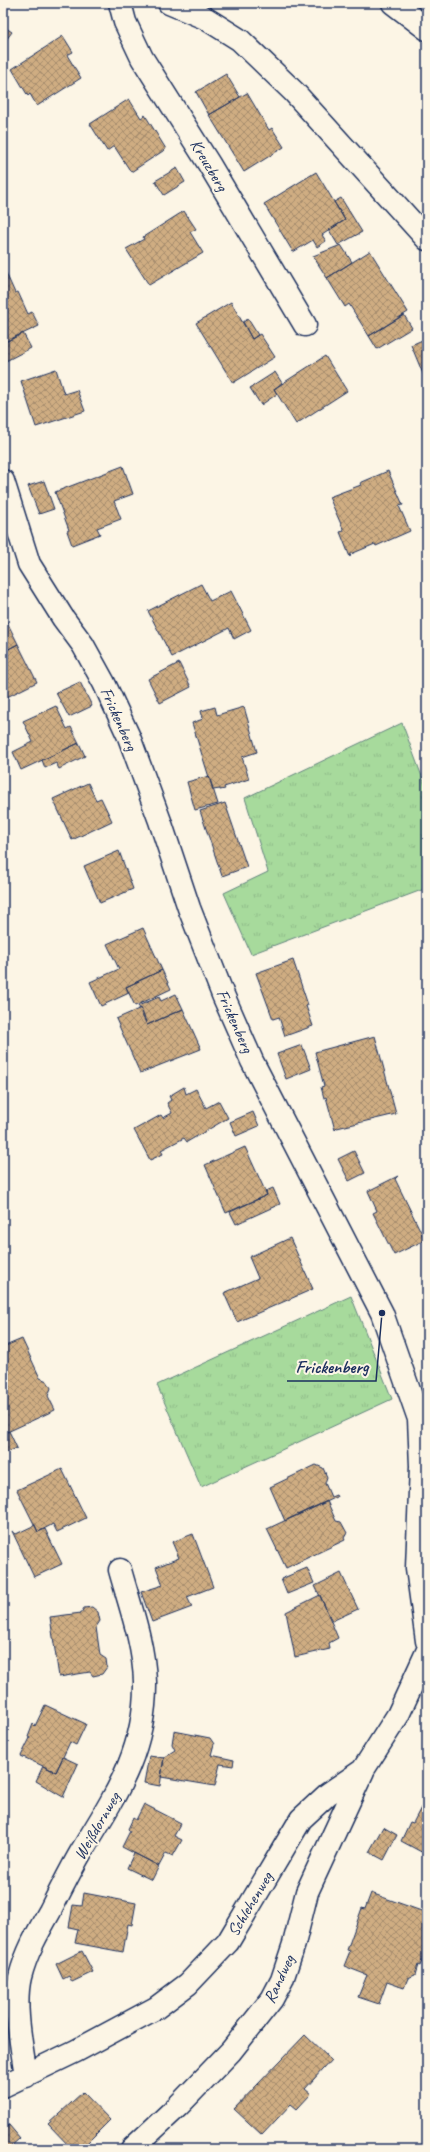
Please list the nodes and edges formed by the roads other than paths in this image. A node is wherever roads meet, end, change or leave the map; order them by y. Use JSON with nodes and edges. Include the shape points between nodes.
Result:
{"nodes":[{"id":1,"x":120,"y":3,"type":"edge"},
{"id":2,"x":169,"y":3,"type":"edge"},
{"id":3,"x":393,"y":3,"type":"edge"},
{"id":4,"x":427,"y":29,"type":"edge"},
{"id":5,"x":427,"y":239,"type":"edge"},
{"id":6,"x":305,"y":325,"type":"dead end"},
{"id":7,"x":3,"y":481,"type":"edge"},
{"id":8,"x":120,"y":1570,"type":"dead end"},
{"id":9,"x":427,"y":1641,"type":"edge"},
{"id":10,"x":427,"y":1652,"type":"edge"},
{"id":11,"x":363,"y":1770,"type":"junction"},
{"id":12,"x":26,"y":2076,"type":"junction"},
{"id":13,"x":3,"y":2086,"type":"edge"},
{"id":14,"x":132,"y":2149,"type":"edge"}],
"edges":[{"from":1,"to":6,"type":"street","name":"Kreuzberg","via":[[125,22],[142,58]]},
{"from":2,"to":5,"type":"street","via":[[205,18],[240,40],[294,92]]},
{"from":3,"to":4,"type":"street"},
{"from":7,"to":9,"type":"street","name":"Frickenberg","via":[[29,564],[83,645],[129,737],[189,908],[252,1061],[382,1313],[419,1419],[421,1466],[417,1568]]},
{"from":8,"to":12,"type":"street","name":"Weißdornweg","via":[[143,1660],[145,1683],[139,1735],[132,1762],[118,1792],[81,1853],[27,1956],[20,1978],[18,1998]]},
{"from":10,"to":11,"type":"street","name":"Schlehenweg","via":[[398,1715]]},
{"from":11,"to":12,"type":"street","name":"Schlehenweg","via":[[328,1794],[301,1819],[228,1942],[188,1984],[156,2008]]},
{"from":11,"to":14,"type":"street","name":"Randweg","via":[[307,1892],[294,1944],[282,1980],[272,1999],[231,2051]]},
{"from":12,"to":13,"type":"street","name":"Schlehenweg"}]}
